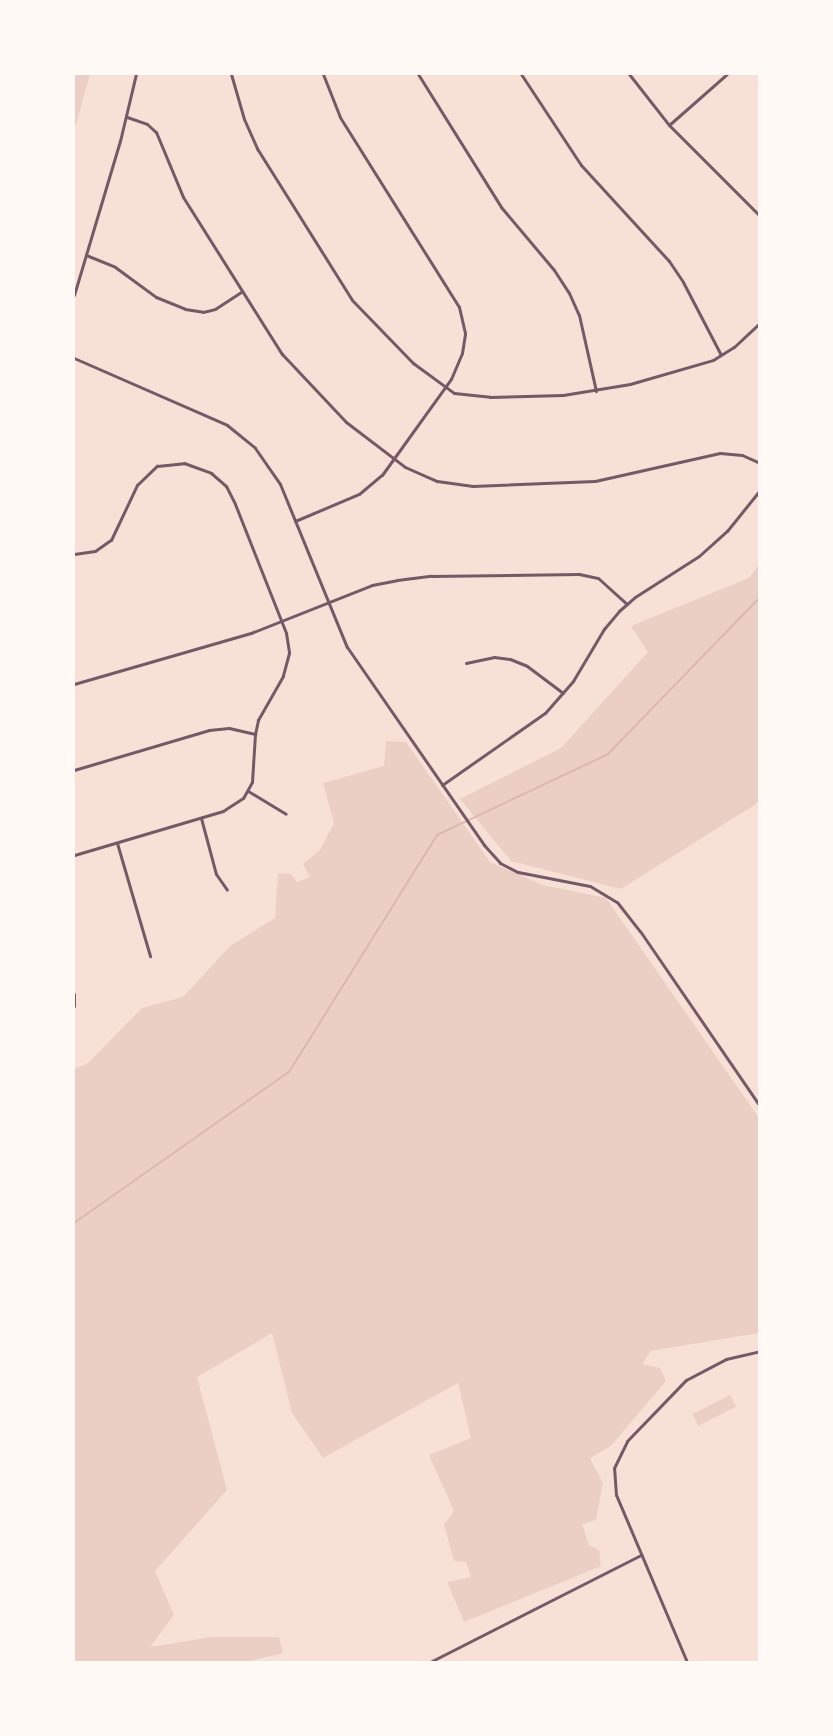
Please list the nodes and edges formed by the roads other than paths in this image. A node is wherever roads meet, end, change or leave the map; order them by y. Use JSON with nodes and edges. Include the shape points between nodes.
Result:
{"nodes":[{"id":1,"x":136,"y":74,"type":"edge"},
{"id":2,"x":231,"y":74,"type":"edge"},
{"id":3,"x":323,"y":74,"type":"edge"},
{"id":4,"x":418,"y":74,"type":"edge"},
{"id":5,"x":521,"y":74,"type":"edge"},
{"id":6,"x":629,"y":74,"type":"edge"},
{"id":7,"x":727,"y":74,"type":"edge"},
{"id":8,"x":127,"y":117,"type":"junction"},
{"id":9,"x":669,"y":125,"type":"junction"},
{"id":10,"x":759,"y":216,"type":"edge"},
{"id":11,"x":86,"y":255,"type":"junction"},
{"id":12,"x":241,"y":292,"type":"junction"},
{"id":13,"x":74,"y":295,"type":"edge"},
{"id":14,"x":759,"y":322,"type":"edge"},
{"id":15,"x":721,"y":356,"type":"junction"},
{"id":16,"x":74,"y":358,"type":"edge"},
{"id":17,"x":445,"y":388,"type":"junction"},
{"id":18,"x":596,"y":391,"type":"junction"},
{"id":19,"x":393,"y":460,"type":"junction"},
{"id":20,"x":759,"y":463,"type":"edge"},
{"id":21,"x":759,"y":490,"type":"edge"},
{"id":22,"x":295,"y":521,"type":"junction"},
{"id":23,"x":74,"y":554,"type":"edge"},
{"id":24,"x":328,"y":603,"type":"junction"},
{"id":25,"x":627,"y":604,"type":"junction"},
{"id":26,"x":281,"y":621,"type":"junction"},
{"id":27,"x":466,"y":663,"type":"dead end"},
{"id":28,"x":74,"y":684,"type":"edge"},
{"id":29,"x":563,"y":693,"type":"junction"},
{"id":30,"x":255,"y":734,"type":"junction"},
{"id":31,"x":74,"y":770,"type":"edge"},
{"id":32,"x":441,"y":786,"type":"junction"},
{"id":33,"x":248,"y":791,"type":"junction"},
{"id":34,"x":286,"y":814,"type":"dead end"},
{"id":35,"x":201,"y":818,"type":"junction"},
{"id":36,"x":117,"y":843,"type":"junction"},
{"id":37,"x":74,"y":855,"type":"edge"},
{"id":38,"x":227,"y":890,"type":"dead end"},
{"id":39,"x":150,"y":956,"type":"dead end"},
{"id":40,"x":74,"y":994,"type":"edge"},
{"id":41,"x":74,"y":1006,"type":"edge"},
{"id":42,"x":759,"y":1106,"type":"edge"},
{"id":43,"x":759,"y":1351,"type":"edge"},
{"id":44,"x":641,"y":1555,"type":"junction"},
{"id":45,"x":430,"y":1662,"type":"edge"},
{"id":46,"x":687,"y":1662,"type":"edge"}],
"edges":[{"from":1,"to":8,"type":"street"},
{"from":2,"to":17,"type":"street","via":[[258,150],[333,272],[379,330]]},
{"from":3,"to":17,"type":"street","via":[[340,117],[459,307],[464,342]]},
{"from":4,"to":18,"type":"street","via":[[501,207],[569,293],[579,315]]},
{"from":5,"to":15,"type":"street","via":[[581,165],[669,261]]},
{"from":6,"to":9,"type":"street"},
{"from":7,"to":9,"type":"street"},
{"from":8,"to":11,"type":"street"},
{"from":8,"to":12,"type":"street","via":[[156,132],[183,197]]},
{"from":9,"to":10,"type":"street"},
{"from":11,"to":12,"type":"street","via":[[115,267],[156,297],[185,309],[214,309]]},
{"from":11,"to":13,"type":"street"},
{"from":12,"to":19,"type":"street","via":[[294,369],[346,422]]},
{"from":14,"to":15,"type":"street"},
{"from":15,"to":18,"type":"street","via":[[698,366]]},
{"from":16,"to":22,"type":"street","via":[[237,431],[272,469]]},
{"from":17,"to":18,"type":"street","via":[[463,395],[490,397]]},
{"from":17,"to":19,"type":"street"},
{"from":19,"to":20,"type":"street","via":[[428,478],[472,486],[596,482],[720,453],[742,455]]},
{"from":19,"to":22,"type":"street","via":[[375,483],[359,494]]},
{"from":21,"to":25,"type":"street","via":[[727,531],[706,550]]},
{"from":22,"to":24,"type":"street"},
{"from":23,"to":26,"type":"street","via":[[95,551],[111,540],[137,485],[150,471],[166,463],[194,465],[211,473],[228,490]]},
{"from":24,"to":25,"type":"street","via":[[372,585],[415,577],[579,573],[598,578]]},
{"from":24,"to":26,"type":"street"},
{"from":24,"to":32,"type":"street","via":[[357,664]]},
{"from":25,"to":29,"type":"street","via":[[604,629]]},
{"from":26,"to":28,"type":"street"},
{"from":26,"to":30,"type":"street","via":[[288,639],[289,660]]},
{"from":27,"to":29,"type":"street","via":[[510,658]]},
{"from":29,"to":32,"type":"street","via":[[534,722]]},
{"from":30,"to":31,"type":"street","via":[[229,728],[209,730]]},
{"from":30,"to":33,"type":"street","via":[[254,768]]},
{"from":32,"to":42,"type":"street","via":[[491,854],[508,867],[525,875],[590,886],[617,902]]},
{"from":33,"to":34,"type":"street"},
{"from":33,"to":35,"type":"street","via":[[235,806]]},
{"from":35,"to":36,"type":"street"},
{"from":35,"to":38,"type":"street","via":[[216,874]]},
{"from":36,"to":37,"type":"street"},
{"from":36,"to":39,"type":"street"},
{"from":40,"to":41,"type":"street"},
{"from":43,"to":44,"type":"street","via":[[726,1359],[686,1380],[623,1446],[614,1468],[614,1485]]},
{"from":44,"to":45,"type":"street"},
{"from":44,"to":46,"type":"street"}]}
